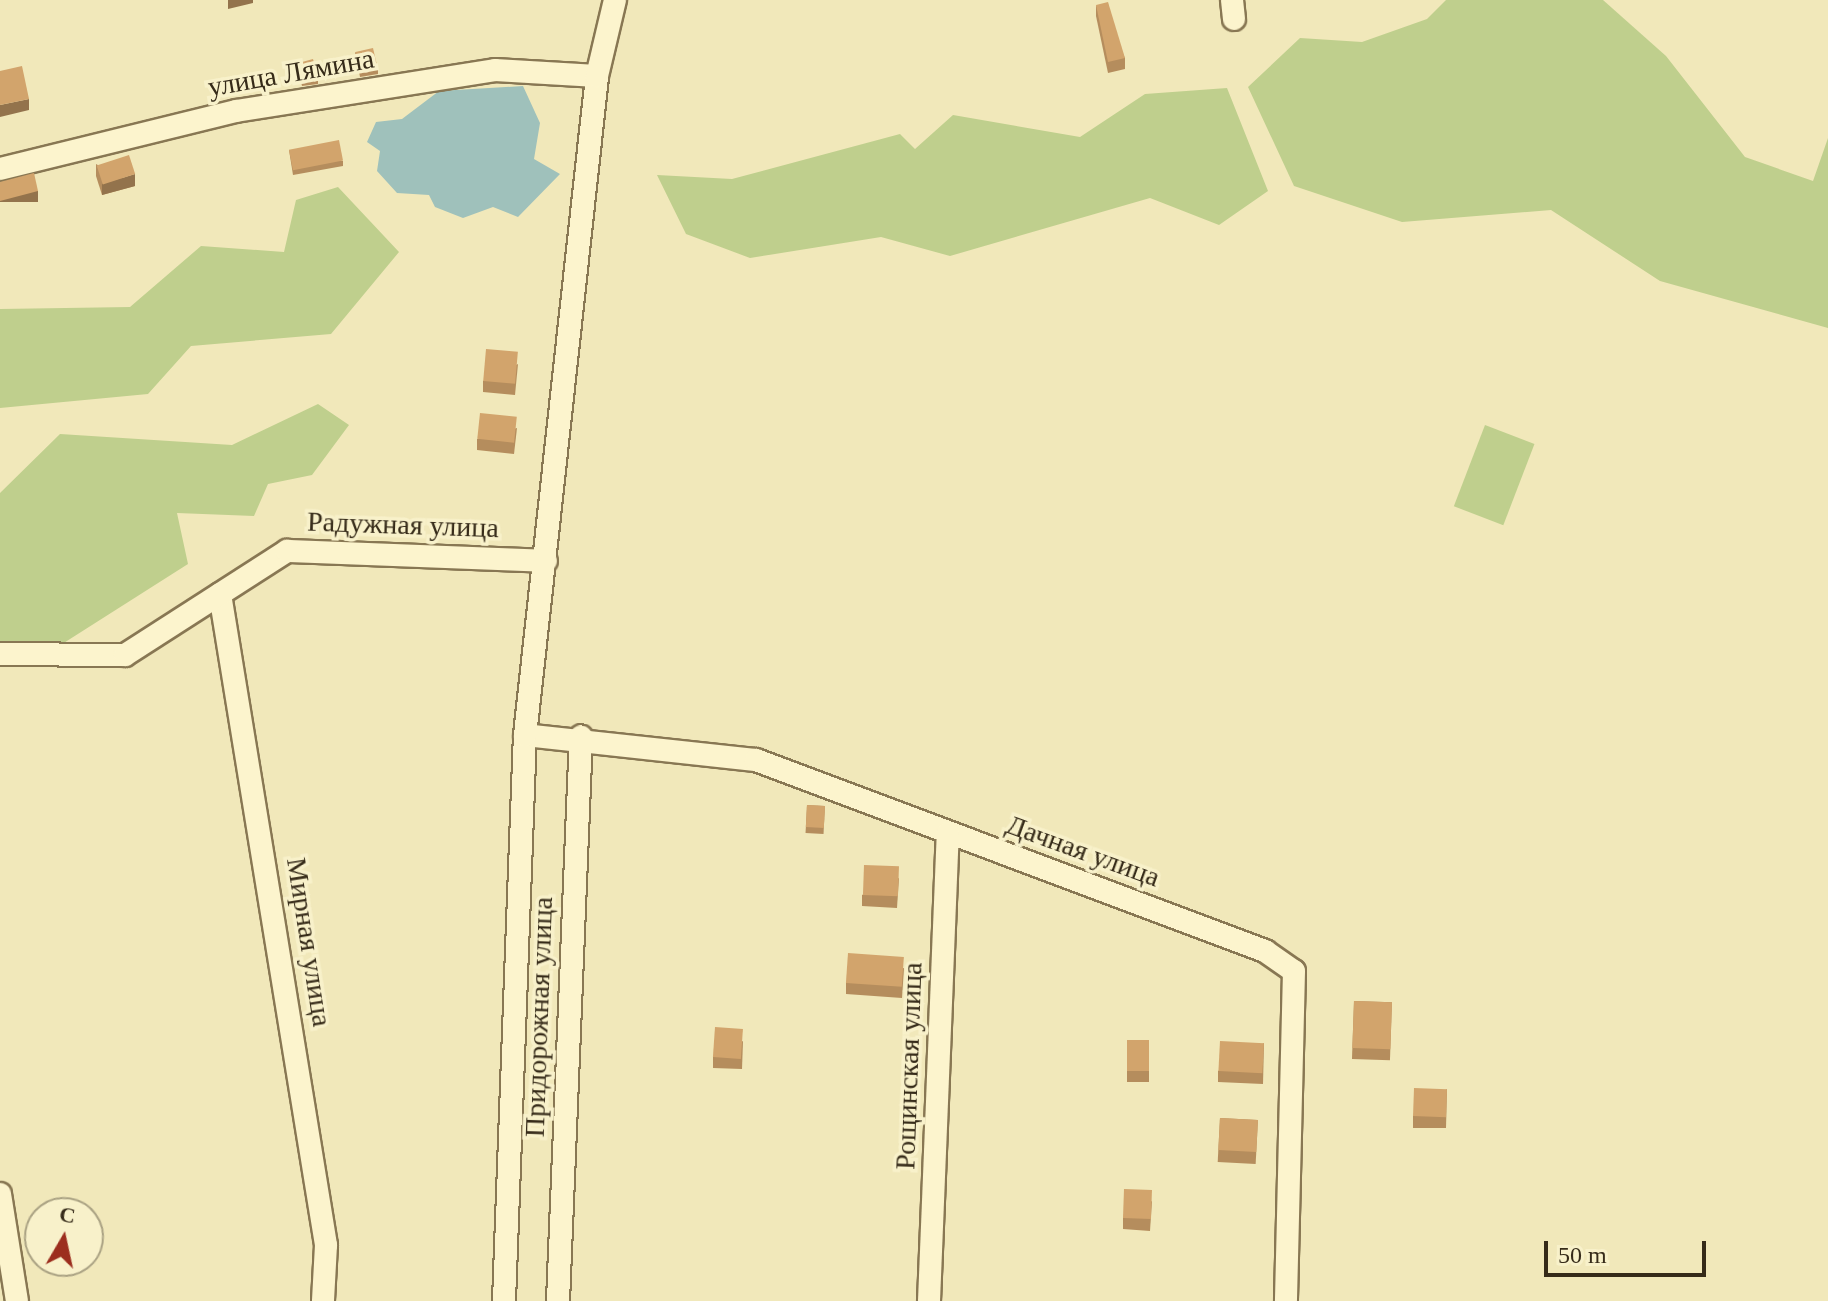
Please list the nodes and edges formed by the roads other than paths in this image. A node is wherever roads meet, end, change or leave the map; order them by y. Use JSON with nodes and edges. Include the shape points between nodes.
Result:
{"nodes":[{"id":1,"x":615,"y":0,"type":"edge"},
{"id":2,"x":597,"y":76,"type":"junction"},
{"id":3,"x":0,"y":169,"type":"edge"},
{"id":4,"x":546,"y":561,"type":"junction"},
{"id":5,"x":220,"y":594,"type":"junction"},
{"id":6,"x":0,"y":654,"type":"edge"},
{"id":7,"x":525,"y":735,"type":"junction"},
{"id":8,"x":581,"y":736,"type":"junction"},
{"id":9,"x":948,"y":833,"type":"junction"},
{"id":10,"x":0,"y":1194,"type":"edge"},
{"id":11,"x":17,"y":1301,"type":"edge"},
{"id":12,"x":323,"y":1301,"type":"edge"},
{"id":13,"x":504,"y":1301,"type":"edge"},
{"id":14,"x":558,"y":1301,"type":"edge"},
{"id":15,"x":929,"y":1301,"type":"edge"},
{"id":16,"x":1286,"y":1301,"type":"edge"}],
"edges":[{"from":1,"to":2,"type":"street"},
{"from":2,"to":3,"type":"street","name":"улица Лямина","via":[[481,73],[236,111]]},
{"from":2,"to":4,"type":"street"},
{"from":4,"to":5,"type":"street","name":"Радужная улица","via":[[287,551]]},
{"from":4,"to":7,"type":"street"},
{"from":5,"to":6,"type":"street","name":"Радужная улица","via":[[125,655]]},
{"from":5,"to":12,"type":"street","name":"Мирная улица","via":[[326,1245]]},
{"from":7,"to":8,"type":"street","name":"Дачная улица"},
{"from":7,"to":13,"type":"street"},
{"from":8,"to":9,"type":"street","name":"Дачная улица","via":[[756,760]]},
{"from":8,"to":14,"type":"street","name":"Придорожная улица"},
{"from":9,"to":15,"type":"street","name":"Рощинская улица"},
{"from":9,"to":16,"type":"street","name":"Дачная улица","via":[[1265,951],[1294,971]]},
{"from":10,"to":11,"type":"street"}]}
